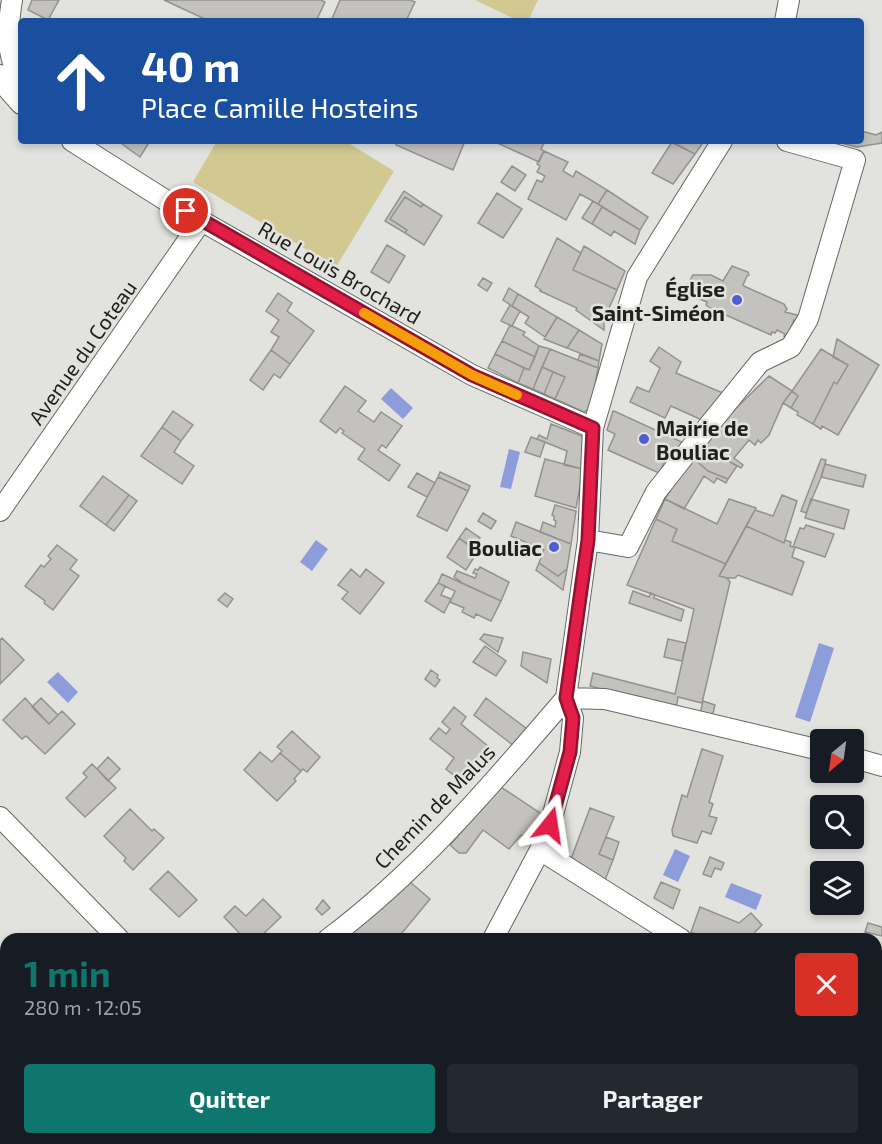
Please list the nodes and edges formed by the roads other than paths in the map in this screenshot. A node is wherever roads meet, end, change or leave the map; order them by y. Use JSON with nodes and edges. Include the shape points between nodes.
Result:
{"nodes":[{"id":1,"x":12,"y":0,"type":"edge"},
{"id":2,"x":789,"y":0,"type":"edge"},
{"id":3,"x":785,"y":18,"type":"edge"},
{"id":4,"x":0,"y":75,"type":"edge"},
{"id":5,"x":18,"y":76,"type":"edge"},
{"id":6,"x":0,"y":97,"type":"edge"},
{"id":7,"x":18,"y":102,"type":"edge"},
{"id":8,"x":18,"y":105,"type":"edge"},
{"id":9,"x":77,"y":144,"type":"edge"},
{"id":10,"x":720,"y":144,"type":"edge"},
{"id":11,"x":798,"y":144,"type":"edge"},
{"id":12,"x":202,"y":220,"type":"junction"},
{"id":13,"x":593,"y":428,"type":"junction"},
{"id":14,"x":0,"y":511,"type":"edge"},
{"id":15,"x":588,"y":540,"type":"junction"},
{"id":16,"x":566,"y":698,"type":"junction"},
{"id":17,"x":810,"y":748,"type":"edge"},
{"id":18,"x":864,"y":761,"type":"edge"},
{"id":19,"x":882,"y":766,"type":"edge"},
{"id":20,"x":0,"y":817,"type":"edge"},
{"id":21,"x":540,"y":850,"type":"junction"},
{"id":22,"x":113,"y":933,"type":"edge"},
{"id":23,"x":335,"y":933,"type":"edge"},
{"id":24,"x":496,"y":933,"type":"edge"},
{"id":25,"x":671,"y":933,"type":"edge"}],
"edges":[{"from":1,"to":5,"type":"street","via":[[8,49]]},
{"from":2,"to":3,"type":"street"},
{"from":4,"to":7,"type":"street"},
{"from":6,"to":8,"type":"street"},
{"from":9,"to":12,"type":"street","name":"Rue Louis Brochard"},
{"from":10,"to":13,"type":"street","via":[[637,277]]},
{"from":11,"to":15,"type":"street","via":[[855,160],[808,319],[791,347],[760,362],[656,492],[628,547]]},
{"from":12,"to":13,"type":"street","name":"Rue Louis Brochard","via":[[472,375]]},
{"from":12,"to":14,"type":"street","name":"Avenue du Coteau"},
{"from":13,"to":15,"type":"street"},
{"from":15,"to":16,"type":"street"},
{"from":16,"to":17,"type":"street","via":[[605,699]]},
{"from":16,"to":21,"type":"street","via":[[573,718],[570,752]]},
{"from":16,"to":23,"type":"street","name":"Chemin de Malus","via":[[474,806]]},
{"from":18,"to":19,"type":"street"},
{"from":20,"to":22,"type":"street"},
{"from":21,"to":24,"type":"street"},
{"from":21,"to":25,"type":"street"}]}
